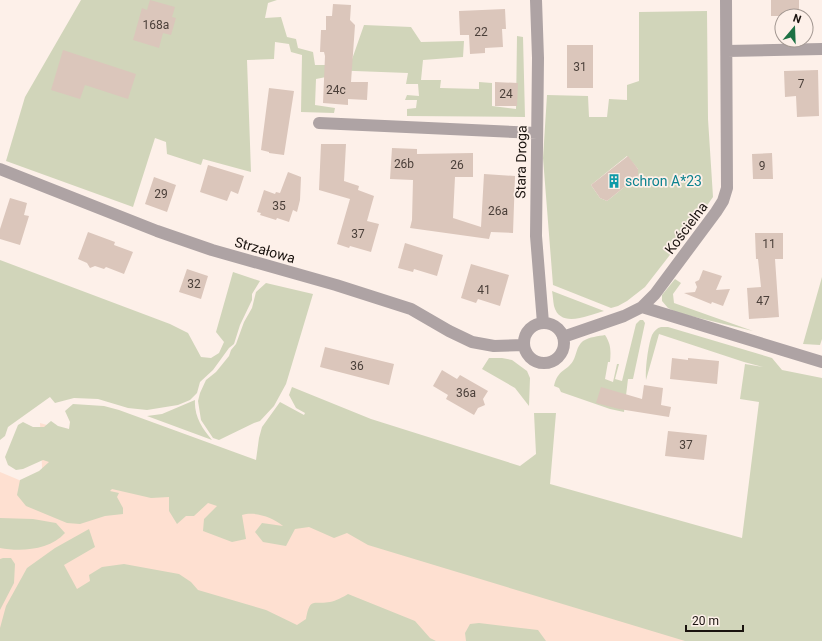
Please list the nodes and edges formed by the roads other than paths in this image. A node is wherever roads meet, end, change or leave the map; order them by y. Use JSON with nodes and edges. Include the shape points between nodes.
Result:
{"nodes":[{"id":1,"x":536,"y":0,"type":"edge"},
{"id":2,"x":726,"y":0,"type":"edge"},
{"id":3,"x":822,"y":49,"type":"edge"},
{"id":4,"x":727,"y":51,"type":"junction"},
{"id":5,"x":319,"y":123,"type":"dead end"},
{"id":6,"x":536,"y":133,"type":"junction"},
{"id":7,"x":0,"y":169,"type":"edge"},
{"id":8,"x":642,"y":307,"type":"junction"},
{"id":9,"x":543,"y":324,"type":"junction"},
{"id":10,"x":563,"y":337,"type":"junction"},
{"id":11,"x":524,"y":345,"type":"junction"},
{"id":12,"x":822,"y":362,"type":"edge"}],
"edges":[{"from":1,"to":6,"type":"street","name":"Stara Droga"},
{"from":2,"to":4,"type":"street","name":"Kościelna"},
{"from":3,"to":4,"type":"street"},
{"from":4,"to":8,"type":"street","name":"Kościelna","via":[[726,195],[712,219],[655,294]]},
{"from":5,"to":6,"type":"street"},
{"from":6,"to":9,"type":"street","name":"Stara Droga","via":[[536,236]]},
{"from":7,"to":11,"type":"street","name":"Strzałowa","via":[[212,250],[411,308],[472,342],[494,346]]},
{"from":8,"to":10,"type":"street","name":"Kościelna","via":[[624,316]]},
{"from":8,"to":12,"type":"street"},
{"from":9,"to":10,"type":"street","via":[[555,327]]},
{"from":9,"to":11,"type":"street","via":[[537,325],[527,333]]},
{"from":10,"to":11,"type":"street","via":[[563,350],[560,356],[550,363],[532,360]]}]}
